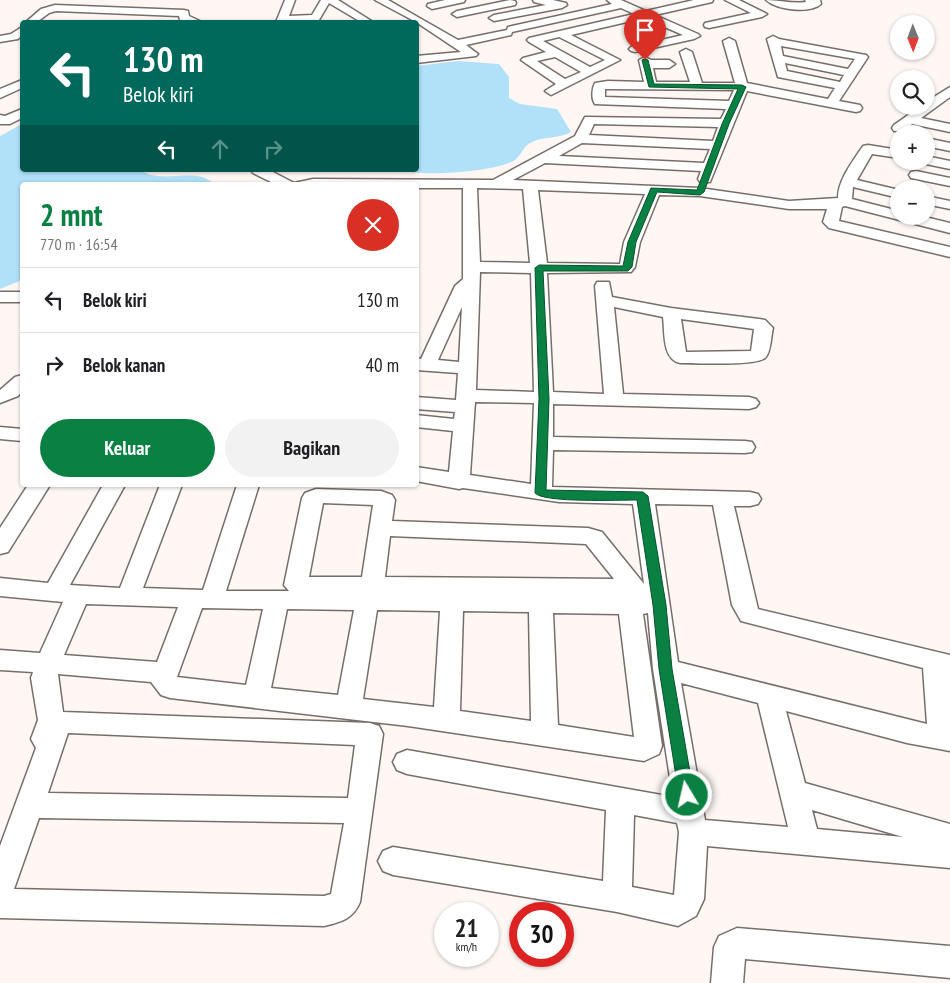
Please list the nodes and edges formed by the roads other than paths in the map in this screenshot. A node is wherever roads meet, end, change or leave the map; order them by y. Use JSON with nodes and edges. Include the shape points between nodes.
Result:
{"nodes":[{"id":1,"x":107,"y":0,"type":"edge"},
{"id":2,"x":290,"y":0,"type":"edge"},
{"id":3,"x":326,"y":0,"type":"edge"},
{"id":4,"x":330,"y":0,"type":"edge"},
{"id":5,"x":380,"y":0,"type":"edge"},
{"id":6,"x":460,"y":0,"type":"edge"},
{"id":7,"x":523,"y":0,"type":"edge"},
{"id":8,"x":538,"y":0,"type":"edge"},
{"id":9,"x":644,"y":0,"type":"edge"},
{"id":10,"x":708,"y":0,"type":"edge"},
{"id":11,"x":730,"y":0,"type":"edge"},
{"id":12,"x":771,"y":0,"type":"edge"},
{"id":13,"x":810,"y":0,"type":"edge"},
{"id":14,"x":617,"y":2,"type":"edge"},
{"id":15,"x":567,"y":3,"type":"junction"},
{"id":16,"x":165,"y":5,"type":"edge"},
{"id":17,"x":582,"y":13,"type":"junction"},
{"id":18,"x":457,"y":14,"type":"dead end"},
{"id":19,"x":644,"y":14,"type":"junction"},
{"id":20,"x":494,"y":18,"type":"dead end"},
{"id":21,"x":34,"y":20,"type":"edge"},
{"id":22,"x":149,"y":20,"type":"edge"},
{"id":23,"x":190,"y":20,"type":"edge"},
{"id":24,"x":281,"y":20,"type":"edge"},
{"id":25,"x":292,"y":20,"type":"edge"},
{"id":26,"x":361,"y":20,"type":"edge"},
{"id":27,"x":416,"y":20,"type":"joint"},
{"id":28,"x":419,"y":22,"type":"edge"},
{"id":29,"x":604,"y":24,"type":"junction"},
{"id":30,"x":454,"y":28,"type":"dead end"},
{"id":31,"x":720,"y":30,"type":"dead end"},
{"id":32,"x":20,"y":32,"type":"edge"},
{"id":33,"x":437,"y":32,"type":"junction"},
{"id":34,"x":561,"y":34,"type":"junction"},
{"id":35,"x":490,"y":37,"type":"junction"},
{"id":36,"x":0,"y":39,"type":"edge"},
{"id":37,"x":729,"y":42,"type":"dead end"},
{"id":38,"x":456,"y":44,"type":"junction"},
{"id":39,"x":502,"y":44,"type":"dead end"},
{"id":40,"x":635,"y":49,"type":"dead end"},
{"id":41,"x":686,"y":52,"type":"dead end"},
{"id":42,"x":556,"y":53,"type":"junction"},
{"id":43,"x":778,"y":58,"type":"junction"},
{"id":44,"x":422,"y":59,"type":"edge"},
{"id":45,"x":669,"y":64,"type":"dead end"},
{"id":46,"x":589,"y":71,"type":"junction"},
{"id":47,"x":852,"y":73,"type":"junction"},
{"id":48,"x":564,"y":84,"type":"junction"},
{"id":49,"x":20,"y":85,"type":"edge"},
{"id":50,"x":652,"y":86,"type":"junction"},
{"id":51,"x":697,"y":86,"type":"junction"},
{"id":52,"x":843,"y":86,"type":"junction"},
{"id":53,"x":742,"y":87,"type":"junction"},
{"id":54,"x":551,"y":90,"type":"dead end"},
{"id":55,"x":950,"y":91,"type":"edge"},
{"id":56,"x":0,"y":94,"type":"edge"},
{"id":57,"x":832,"y":102,"type":"junction"},
{"id":58,"x":935,"y":102,"type":"edge"},
{"id":59,"x":935,"y":104,"type":"edge"},
{"id":60,"x":734,"y":105,"type":"junction"},
{"id":61,"x":950,"y":107,"type":"edge"},
{"id":62,"x":856,"y":108,"type":"dead end"},
{"id":63,"x":20,"y":114,"type":"edge"},
{"id":64,"x":919,"y":115,"type":"edge"},
{"id":65,"x":0,"y":119,"type":"edge"},
{"id":66,"x":726,"y":124,"type":"junction"},
{"id":67,"x":907,"y":125,"type":"edge"},
{"id":68,"x":935,"y":128,"type":"edge"},
{"id":69,"x":950,"y":128,"type":"edge"},
{"id":70,"x":580,"y":139,"type":"junction"},
{"id":71,"x":935,"y":144,"type":"edge"},
{"id":72,"x":718,"y":145,"type":"junction"},
{"id":73,"x":950,"y":147,"type":"edge"},
{"id":74,"x":890,"y":153,"type":"edge"},
{"id":75,"x":539,"y":159,"type":"junction"},
{"id":76,"x":935,"y":163,"type":"edge"},
{"id":77,"x":950,"y":165,"type":"edge"},
{"id":78,"x":709,"y":167,"type":"junction"},
{"id":79,"x":919,"y":170,"type":"edge"},
{"id":80,"x":262,"y":172,"type":"edge"},
{"id":81,"x":916,"y":175,"type":"junction"},
{"id":82,"x":379,"y":177,"type":"edge"},
{"id":83,"x":303,"y":180,"type":"edge"},
{"id":84,"x":914,"y":180,"type":"edge"},
{"id":85,"x":282,"y":182,"type":"edge"},
{"id":86,"x":319,"y":182,"type":"edge"},
{"id":87,"x":348,"y":182,"type":"edge"},
{"id":88,"x":848,"y":182,"type":"junction"},
{"id":89,"x":950,"y":182,"type":"edge"},
{"id":90,"x":470,"y":183,"type":"junction"},
{"id":91,"x":496,"y":184,"type":"junction"},
{"id":92,"x":530,"y":185,"type":"junction"},
{"id":93,"x":654,"y":190,"type":"junction"},
{"id":94,"x":700,"y":192,"type":"junction"},
{"id":95,"x":890,"y":192,"type":"edge"},
{"id":96,"x":935,"y":202,"type":"edge"},
{"id":97,"x":840,"y":203,"type":"junction"},
{"id":98,"x":950,"y":205,"type":"edge"},
{"id":99,"x":890,"y":214,"type":"edge"},
{"id":100,"x":935,"y":224,"type":"edge"},
{"id":101,"x":950,"y":228,"type":"edge"},
{"id":102,"x":950,"y":252,"type":"edge"},
{"id":103,"x":539,"y":268,"type":"junction"},
{"id":104,"x":601,"y":269,"type":"junction"},
{"id":105,"x":625,"y":269,"type":"junction"},
{"id":106,"x":472,"y":274,"type":"junction"},
{"id":107,"x":20,"y":296,"type":"edge"},
{"id":108,"x":0,"y":297,"type":"edge"},
{"id":109,"x":610,"y":301,"type":"junction"},
{"id":110,"x":671,"y":313,"type":"junction"},
{"id":111,"x":422,"y":364,"type":"edge"},
{"id":112,"x":468,"y":368,"type":"junction"},
{"id":113,"x":20,"y":382,"type":"edge"},
{"id":114,"x":0,"y":397,"type":"edge"},
{"id":115,"x":544,"y":399,"type":"junction"},
{"id":116,"x":614,"y":400,"type":"junction"},
{"id":117,"x":419,"y":403,"type":"edge"},
{"id":118,"x":749,"y":403,"type":"dead end"},
{"id":119,"x":466,"y":410,"type":"junction"},
{"id":120,"x":419,"y":420,"type":"edge"},
{"id":121,"x":0,"y":434,"type":"edge"},
{"id":122,"x":20,"y":435,"type":"edge"},
{"id":123,"x":542,"y":443,"type":"junction"},
{"id":124,"x":745,"y":447,"type":"dead end"},
{"id":125,"x":419,"y":475,"type":"edge"},
{"id":126,"x":460,"y":482,"type":"junction"},
{"id":127,"x":38,"y":487,"type":"edge"},
{"id":128,"x":113,"y":487,"type":"edge"},
{"id":129,"x":170,"y":487,"type":"edge"},
{"id":130,"x":247,"y":487,"type":"edge"},
{"id":131,"x":541,"y":493,"type":"junction"},
{"id":132,"x":643,"y":496,"type":"junction"},
{"id":133,"x":722,"y":499,"type":"junction"},
{"id":134,"x":750,"y":500,"type":"dead end"},
{"id":135,"x":380,"y":528,"type":"junction"},
{"id":136,"x":0,"y":546,"type":"edge"},
{"id":137,"x":0,"y":586,"type":"edge"},
{"id":138,"x":66,"y":593,"type":"junction"},
{"id":139,"x":370,"y":593,"type":"junction"},
{"id":140,"x":128,"y":596,"type":"junction"},
{"id":141,"x":202,"y":599,"type":"junction"},
{"id":142,"x":277,"y":600,"type":"junction"},
{"id":143,"x":643,"y":600,"type":"junction"},
{"id":144,"x":452,"y":602,"type":"junction"},
{"id":145,"x":541,"y":603,"type":"junction"},
{"id":146,"x":0,"y":660,"type":"edge"},
{"id":147,"x":48,"y":664,"type":"junction"},
{"id":148,"x":942,"y":664,"type":"edge"},
{"id":149,"x":666,"y":669,"type":"junction"},
{"id":150,"x":164,"y":677,"type":"junction"},
{"id":151,"x":257,"y":696,"type":"junction"},
{"id":152,"x":769,"y":696,"type":"junction"},
{"id":153,"x":349,"y":707,"type":"junction"},
{"id":154,"x":446,"y":722,"type":"junction"},
{"id":155,"x":545,"y":734,"type":"junction"},
{"id":156,"x":945,"y":739,"type":"edge"},
{"id":157,"x":407,"y":762,"type":"dead end"},
{"id":158,"x":793,"y":792,"type":"junction"},
{"id":159,"x":620,"y":801,"type":"junction"},
{"id":160,"x":30,"y":805,"type":"junction"},
{"id":161,"x":360,"y":812,"type":"junction"},
{"id":162,"x":691,"y":822,"type":"junction"},
{"id":163,"x":950,"y":836,"type":"edge"},
{"id":164,"x":806,"y":842,"type":"junction"},
{"id":165,"x":950,"y":854,"type":"edge"},
{"id":166,"x":0,"y":855,"type":"edge"},
{"id":167,"x":393,"y":861,"type":"dead end"},
{"id":168,"x":0,"y":888,"type":"edge"},
{"id":169,"x":617,"y":898,"type":"junction"},
{"id":170,"x":0,"y":903,"type":"edge"},
{"id":171,"x":950,"y":962,"type":"edge"},
{"id":172,"x":727,"y":983,"type":"edge"}],
"edges":[{"from":1,"to":16,"type":"street"},
{"from":2,"to":24,"type":"street"},
{"from":3,"to":25,"type":"street","via":[[315,18]]},
{"from":4,"to":26,"type":"street"},
{"from":5,"to":27,"type":"street"},
{"from":6,"to":27,"type":"street"},
{"from":7,"to":18,"type":"street"},
{"from":8,"to":15,"type":"street"},
{"from":9,"to":14,"type":"street"},
{"from":10,"to":19,"type":"street"},
{"from":11,"to":31,"type":"street","via":[[762,14],[709,25]]},
{"from":12,"to":13,"type":"street","via":[[791,6],[816,4]]},
{"from":14,"to":17,"type":"street"},
{"from":14,"to":19,"type":"street"},
{"from":15,"to":17,"type":"street"},
{"from":15,"to":20,"type":"street"},
{"from":16,"to":21,"type":"street","via":[[55,8]]},
{"from":16,"to":22,"type":"street"},
{"from":16,"to":23,"type":"street","via":[[184,13],[184,18]]},
{"from":17,"to":29,"type":"street"},
{"from":17,"to":35,"type":"street"},
{"from":19,"to":29,"type":"street"},
{"from":19,"to":40,"type":"street","via":[[694,36]]},
{"from":28,"to":33,"type":"street"},
{"from":29,"to":34,"type":"street"},
{"from":30,"to":33,"type":"street"},
{"from":32,"to":36,"type":"street","via":[[14,37]]},
{"from":33,"to":38,"type":"street"},
{"from":34,"to":42,"type":"street","via":[[533,40]]},
{"from":34,"to":46,"type":"street","via":[[614,60]]},
{"from":35,"to":38,"type":"street"},
{"from":35,"to":39,"type":"street"},
{"from":37,"to":53,"type":"street"},
{"from":38,"to":44,"type":"street","via":[[472,54]]},
{"from":41,"to":51,"type":"street"},
{"from":42,"to":46,"type":"street"},
{"from":42,"to":48,"type":"street","via":[[527,60]]},
{"from":43,"to":47,"type":"street"},
{"from":43,"to":47,"type":"street","via":[[774,40],[862,57]]},
{"from":43,"to":52,"type":"street","via":[[782,74]]},
{"from":45,"to":50,"type":"street","via":[[646,62]]},
{"from":46,"to":48,"type":"street"},
{"from":47,"to":52,"type":"street"},
{"from":48,"to":54,"type":"street"},
{"from":49,"to":56,"type":"street"},
{"from":50,"to":51,"type":"street"},
{"from":50,"to":60,"type":"street","via":[[599,86],[599,101]]},
{"from":51,"to":53,"type":"street"},
{"from":52,"to":57,"type":"street"},
{"from":53,"to":57,"type":"street"},
{"from":53,"to":60,"type":"street"},
{"from":55,"to":58,"type":"street"},
{"from":57,"to":62,"type":"street"},
{"from":59,"to":61,"type":"street"},
{"from":60,"to":66,"type":"street"},
{"from":63,"to":65,"type":"street","via":[[5,121]]},
{"from":64,"to":67,"type":"street"},
{"from":66,"to":70,"type":"street","via":[[590,120]]},
{"from":66,"to":72,"type":"street"},
{"from":68,"to":69,"type":"street"},
{"from":70,"to":72,"type":"street"},
{"from":70,"to":75,"type":"street"},
{"from":71,"to":73,"type":"street"},
{"from":72,"to":78,"type":"street"},
{"from":74,"to":88,"type":"street","via":[[868,149]]},
{"from":75,"to":78,"type":"street"},
{"from":75,"to":91,"type":"street"},
{"from":76,"to":77,"type":"street"},
{"from":78,"to":94,"type":"street"},
{"from":79,"to":81,"type":"street"},
{"from":80,"to":85,"type":"street"},
{"from":81,"to":84,"type":"street"},
{"from":81,"to":89,"type":"street"},
{"from":82,"to":87,"type":"street"},
{"from":82,"to":90,"type":"street"},
{"from":83,"to":86,"type":"street"},
{"from":88,"to":95,"type":"street"},
{"from":88,"to":97,"type":"street"},
{"from":90,"to":91,"type":"street"},
{"from":90,"to":106,"type":"street"},
{"from":91,"to":92,"type":"street"},
{"from":92,"to":93,"type":"street"},
{"from":92,"to":103,"type":"street"},
{"from":93,"to":94,"type":"street"},
{"from":93,"to":105,"type":"street","via":[[632,242]]},
{"from":94,"to":97,"type":"street","via":[[789,205]]},
{"from":96,"to":98,"type":"street"},
{"from":97,"to":99,"type":"street"},
{"from":97,"to":102,"type":"street","via":[[831,222],[834,225]]},
{"from":100,"to":101,"type":"street"},
{"from":103,"to":104,"type":"street"},
{"from":103,"to":106,"type":"street"},
{"from":103,"to":115,"type":"street"},
{"from":104,"to":105,"type":"street"},
{"from":104,"to":109,"type":"street"},
{"from":105,"to":109,"type":"street"},
{"from":106,"to":111,"type":"street"},
{"from":106,"to":112,"type":"street"},
{"from":107,"to":108,"type":"street"},
{"from":109,"to":110,"type":"street"},
{"from":109,"to":116,"type":"street"},
{"from":110,"to":110,"type":"street","via":[[680,358],[750,357],[759,354],[763,326]]},
{"from":111,"to":112,"type":"street"},
{"from":112,"to":119,"type":"street"},
{"from":113,"to":114,"type":"street","via":[[11,392]]},
{"from":115,"to":116,"type":"street"},
{"from":115,"to":119,"type":"street"},
{"from":115,"to":123,"type":"street"},
{"from":116,"to":118,"type":"street"},
{"from":117,"to":119,"type":"street"},
{"from":119,"to":120,"type":"street"},
{"from":119,"to":126,"type":"street"},
{"from":121,"to":122,"type":"street"},
{"from":123,"to":124,"type":"street"},
{"from":123,"to":131,"type":"street"},
{"from":125,"to":126,"type":"street"},
{"from":126,"to":131,"type":"street"},
{"from":127,"to":136,"type":"street"},
{"from":128,"to":138,"type":"street"},
{"from":129,"to":140,"type":"street"},
{"from":130,"to":141,"type":"street"},
{"from":131,"to":132,"type":"street"},
{"from":132,"to":133,"type":"street"},
{"from":132,"to":143,"type":"street"},
{"from":133,"to":134,"type":"street"},
{"from":133,"to":148,"type":"street","via":[[744,605],[749,615]]},
{"from":135,"to":139,"type":"street"},
{"from":135,"to":139,"type":"street","via":[[385,504],[381,498],[313,498],[296,585]]},
{"from":135,"to":143,"type":"street","via":[[588,536],[594,538]]},
{"from":137,"to":138,"type":"street"},
{"from":138,"to":140,"type":"street"},
{"from":138,"to":147,"type":"street"},
{"from":139,"to":142,"type":"street"},
{"from":139,"to":143,"type":"street"},
{"from":139,"to":144,"type":"street"},
{"from":139,"to":153,"type":"street"},
{"from":140,"to":141,"type":"street"},
{"from":141,"to":142,"type":"street"},
{"from":141,"to":150,"type":"street"},
{"from":142,"to":151,"type":"street"},
{"from":143,"to":145,"type":"street"},
{"from":143,"to":149,"type":"street"},
{"from":143,"to":155,"type":"street","via":[[649,746],[644,750]]},
{"from":144,"to":145,"type":"street"},
{"from":144,"to":154,"type":"street"},
{"from":145,"to":155,"type":"street"},
{"from":146,"to":147,"type":"street"},
{"from":147,"to":150,"type":"street","via":[[158,672]]},
{"from":147,"to":166,"type":"street","via":[[44,678],[51,720]]},
{"from":148,"to":156,"type":"street"},
{"from":149,"to":152,"type":"street"},
{"from":149,"to":162,"type":"street"},
{"from":150,"to":151,"type":"street","via":[[170,688]]},
{"from":151,"to":153,"type":"street"},
{"from":152,"to":156,"type":"street"},
{"from":152,"to":158,"type":"street"},
{"from":153,"to":154,"type":"street"},
{"from":154,"to":155,"type":"street"},
{"from":157,"to":159,"type":"street"},
{"from":158,"to":163,"type":"street"},
{"from":158,"to":164,"type":"street"},
{"from":159,"to":162,"type":"street"},
{"from":159,"to":169,"type":"street"},
{"from":160,"to":161,"type":"street"},
{"from":160,"to":161,"type":"street","via":[[55,729],[58,724],[66,722],[366,732],[371,737]]},
{"from":160,"to":168,"type":"street"},
{"from":161,"to":170,"type":"street","via":[[345,902],[337,908],[324,911]]},
{"from":162,"to":164,"type":"street"},
{"from":162,"to":169,"type":"street","via":[[689,899],[685,906],[678,911]]},
{"from":164,"to":165,"type":"street"},
{"from":167,"to":169,"type":"street"},
{"from":171,"to":172,"type":"street","via":[[737,943],[730,947]]}]}
